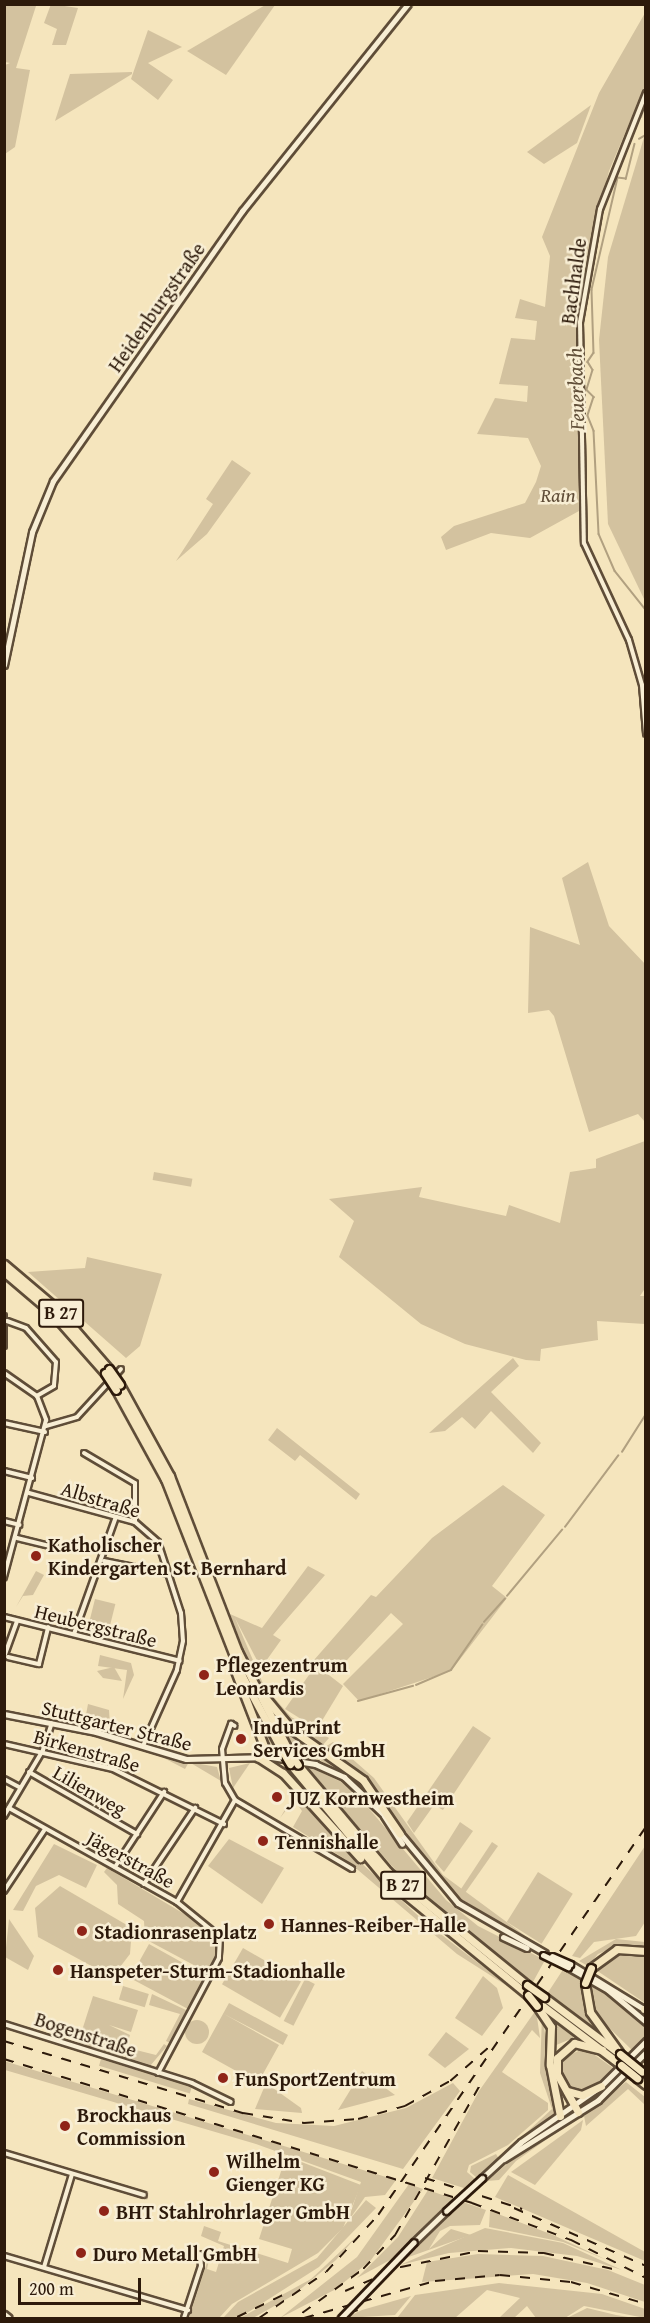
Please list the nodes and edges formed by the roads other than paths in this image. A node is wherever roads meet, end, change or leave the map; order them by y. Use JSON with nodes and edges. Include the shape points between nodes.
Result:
{"nodes":[{"id":1,"x":408,"y":4,"type":"edge"},
{"id":2,"x":645,"y":93,"type":"edge"},
{"id":3,"x":4,"y":665,"type":"edge"},
{"id":4,"x":645,"y":734,"type":"edge"},
{"id":5,"x":4,"y":1264,"type":"edge"},
{"id":6,"x":4,"y":1272,"type":"edge"},
{"id":7,"x":6,"y":1318,"type":"edge"},
{"id":8,"x":4,"y":1346,"type":"edge"},
{"id":9,"x":122,"y":1369,"type":"dead end"},
{"id":10,"x":107,"y":1371,"type":"junction"},
{"id":11,"x":4,"y":1373,"type":"edge"},
{"id":12,"x":118,"y":1387,"type":"junction"},
{"id":13,"x":37,"y":1396,"type":"junction"},
{"id":14,"x":4,"y":1423,"type":"edge"},
{"id":15,"x":46,"y":1426,"type":"junction"},
{"id":16,"x":45,"y":1432,"type":"junction"},
{"id":17,"x":84,"y":1453,"type":"dead end"},
{"id":18,"x":4,"y":1471,"type":"edge"},
{"id":19,"x":32,"y":1478,"type":"junction"},
{"id":20,"x":28,"y":1493,"type":"junction"},
{"id":21,"x":116,"y":1517,"type":"junction"},
{"id":22,"x":4,"y":1521,"type":"edge"},
{"id":23,"x":135,"y":1522,"type":"junction"},
{"id":24,"x":20,"y":1525,"type":"junction"},
{"id":25,"x":17,"y":1538,"type":"junction"},
{"id":26,"x":66,"y":1550,"type":"dead end"},
{"id":27,"x":104,"y":1560,"type":"junction"},
{"id":28,"x":169,"y":1574,"type":"junction"},
{"id":29,"x":4,"y":1577,"type":"edge"},
{"id":30,"x":4,"y":1617,"type":"edge"},
{"id":31,"x":17,"y":1621,"type":"junction"},
{"id":32,"x":48,"y":1627,"type":"junction"},
{"id":33,"x":222,"y":1628,"type":"junction"},
{"id":34,"x":74,"y":1634,"type":"junction"},
{"id":35,"x":6,"y":1657,"type":"edge"},
{"id":36,"x":180,"y":1661,"type":"junction"},
{"id":37,"x":246,"y":1671,"type":"junction"},
{"id":38,"x":4,"y":1714,"type":"edge"},
{"id":39,"x":52,"y":1723,"type":"junction"},
{"id":40,"x":235,"y":1726,"type":"dead end"},
{"id":41,"x":4,"y":1744,"type":"edge"},
{"id":42,"x":143,"y":1747,"type":"junction"},
{"id":43,"x":43,"y":1750,"type":"junction"},
{"id":44,"x":285,"y":1754,"type":"junction"},
{"id":45,"x":258,"y":1757,"type":"junction"},
{"id":46,"x":222,"y":1761,"type":"junction"},
{"id":47,"x":294,"y":1764,"type":"junction"},
{"id":48,"x":29,"y":1772,"type":"junction"},
{"id":49,"x":4,"y":1779,"type":"edge"},
{"id":50,"x":19,"y":1787,"type":"junction"},
{"id":51,"x":164,"y":1792,"type":"junction"},
{"id":52,"x":235,"y":1800,"type":"junction"},
{"id":53,"x":9,"y":1808,"type":"junction"},
{"id":54,"x":195,"y":1808,"type":"junction"},
{"id":55,"x":380,"y":1810,"type":"junction"},
{"id":56,"x":4,"y":1816,"type":"edge"},
{"id":57,"x":224,"y":1824,"type":"junction"},
{"id":58,"x":45,"y":1829,"type":"junction"},
{"id":59,"x":137,"y":1834,"type":"junction"},
{"id":60,"x":400,"y":1834,"type":"junction"},
{"id":61,"x":115,"y":1867,"type":"junction"},
{"id":62,"x":352,"y":1869,"type":"dead end"},
{"id":63,"x":385,"y":1878,"type":"junction"},
{"id":64,"x":144,"y":1884,"type":"junction"},
{"id":65,"x":4,"y":1891,"type":"edge"},
{"id":66,"x":177,"y":1902,"type":"junction"},
{"id":67,"x":222,"y":1951,"type":"joint"},
{"id":68,"x":645,"y":1951,"type":"edge"},
{"id":69,"x":544,"y":1954,"type":"junction"},
{"id":70,"x":569,"y":1965,"type":"junction"},
{"id":71,"x":526,"y":1990,"type":"junction"},
{"id":72,"x":540,"y":2002,"type":"junction"},
{"id":73,"x":645,"y":2009,"type":"edge"},
{"id":74,"x":640,"y":2016,"type":"junction"},
{"id":75,"x":645,"y":2022,"type":"edge"},
{"id":76,"x":4,"y":2024,"type":"edge"},
{"id":77,"x":645,"y":2028,"type":"edge"},
{"id":78,"x":645,"y":2041,"type":"edge"},
{"id":79,"x":602,"y":2050,"type":"junction"},
{"id":80,"x":645,"y":2052,"type":"edge"},
{"id":81,"x":618,"y":2057,"type":"junction"},
{"id":82,"x":551,"y":2072,"type":"junction"},
{"id":83,"x":158,"y":2073,"type":"junction"},
{"id":84,"x":641,"y":2075,"type":"edge"},
{"id":85,"x":645,"y":2085,"type":"edge"},
{"id":86,"x":601,"y":2086,"type":"junction"},
{"id":87,"x":566,"y":2091,"type":"junction"},
{"id":88,"x":231,"y":2102,"type":"dead end"},
{"id":89,"x":575,"y":2109,"type":"junction"},
{"id":90,"x":560,"y":2116,"type":"junction"},
{"id":91,"x":4,"y":2153,"type":"edge"},
{"id":92,"x":504,"y":2159,"type":"junction"},
{"id":93,"x":72,"y":2174,"type":"junction"},
{"id":94,"x":144,"y":2195,"type":"dead end"},
{"id":95,"x":200,"y":2254,"type":"dead end"},
{"id":96,"x":4,"y":2256,"type":"edge"},
{"id":97,"x":44,"y":2267,"type":"junction"},
{"id":98,"x":188,"y":2310,"type":"junction"},
{"id":99,"x":4,"y":2314,"type":"edge"},
{"id":100,"x":9,"y":2319,"type":"edge"},
{"id":101,"x":184,"y":2319,"type":"edge"},
{"id":102,"x":341,"y":2319,"type":"edge"}],
"edges":[{"from":1,"to":3,"type":"main road","name":"Heidenburgstraße","via":[[242,211],[53,481],[32,532]]},
{"from":2,"to":4,"type":"street","name":"Bachhalde","via":[[600,209],[580,321],[584,543],[623,623],[642,685]]},
{"from":5,"to":10,"type":"highway","number":"B 27","via":[[57,1309]]},
{"from":6,"to":10,"type":"highway","number":"B 27","via":[[52,1312]]},
{"from":7,"to":8,"type":"street"},
{"from":7,"to":13,"type":"street","via":[[26,1328],[56,1362],[54,1386]]},
{"from":9,"to":15,"type":"street","via":[[68,1422]]},
{"from":10,"to":12,"type":"highway","number":"B 27","bridge":true},
{"from":11,"to":13,"type":"street"},
{"from":12,"to":33,"type":"highway","number":"B 27","via":[[165,1479]]},
{"from":12,"to":37,"type":"highway","number":"B 27","via":[[170,1476]]},
{"from":13,"to":15,"type":"street"},
{"from":14,"to":16,"type":"street"},
{"from":15,"to":16,"type":"street"},
{"from":16,"to":19,"type":"street"},
{"from":17,"to":23,"type":"street","via":[[135,1483]]},
{"from":18,"to":19,"type":"street"},
{"from":19,"to":20,"type":"street"},
{"from":20,"to":21,"type":"street","name":"Albstraße"},
{"from":20,"to":24,"type":"street"},
{"from":21,"to":23,"type":"street","name":"Albstraße"},
{"from":21,"to":27,"type":"street"},
{"from":22,"to":24,"type":"street"},
{"from":23,"to":28,"type":"street","name":"Albstraße","via":[[155,1538]]},
{"from":24,"to":25,"type":"street"},
{"from":25,"to":26,"type":"street"},
{"from":25,"to":29,"type":"street"},
{"from":27,"to":28,"type":"street"},
{"from":27,"to":34,"type":"street"},
{"from":28,"to":36,"type":"street","name":"Albstraße","via":[[184,1627]]},
{"from":30,"to":31,"type":"street","name":"Heubergstraße"},
{"from":31,"to":32,"type":"street","name":"Heubergstraße"},
{"from":31,"to":35,"type":"street"},
{"from":32,"to":34,"type":"street","name":"Heubergstraße"},
{"from":32,"to":35,"type":"street","via":[[39,1664]]},
{"from":33,"to":44,"type":"highway","number":"B 27"},
{"from":33,"to":45,"type":"highway","via":[[264,1746]]},
{"from":34,"to":36,"type":"street","name":"Heubergstraße"},
{"from":36,"to":42,"type":"street","name":"Albstraße"},
{"from":37,"to":44,"type":"highway","number":"B 27"},
{"from":37,"to":60,"type":"highway","via":[[280,1718],[363,1780]]},
{"from":38,"to":39,"type":"main road","name":"Stuttgarter Straße"},
{"from":39,"to":42,"type":"main road","name":"Stuttgarter Straße"},
{"from":39,"to":43,"type":"street"},
{"from":40,"to":46,"type":"street","via":[[231,1724],[223,1743]]},
{"from":41,"to":43,"type":"street","name":"Birkenstraße"},
{"from":42,"to":46,"type":"main road","name":"Stuttgarter Straße","via":[[186,1759]]},
{"from":43,"to":48,"type":"street"},
{"from":43,"to":51,"type":"street","name":"Birkenstraße","via":[[113,1769]]},
{"from":44,"to":45,"type":"main road","name":"Stuttgarter Straße"},
{"from":44,"to":47,"type":"highway","number":"B 27","bridge":true},
{"from":44,"to":55,"type":"main road","name":"Stuttgarter Straße","via":[[334,1771]]},
{"from":45,"to":46,"type":"main road","name":"Stuttgarter Straße"},
{"from":45,"to":63,"type":"highway","number":"B 27","via":[[283,1773],[322,1822]]},
{"from":46,"to":52,"type":"street"},
{"from":47,"to":63,"type":"highway","number":"B 27"},
{"from":47,"to":71,"type":"highway","number":"B 27","via":[[388,1872]]},
{"from":48,"to":50,"type":"street"},
{"from":48,"to":59,"type":"street","name":"Lilienweg"},
{"from":49,"to":50,"type":"street"},
{"from":50,"to":53,"type":"street"},
{"from":51,"to":54,"type":"street","name":"Birkenstraße"},
{"from":51,"to":59,"type":"street"},
{"from":52,"to":57,"type":"street"},
{"from":52,"to":62,"type":"street","via":[[273,1818]]},
{"from":53,"to":56,"type":"street"},
{"from":53,"to":58,"type":"street","name":"Jägerstraße"},
{"from":54,"to":57,"type":"street","name":"Birkenstraße"},
{"from":54,"to":64,"type":"street"},
{"from":55,"to":60,"type":"main road"},
{"from":55,"to":69,"type":"main road","via":[[423,1871],[462,1910]]},
{"from":57,"to":66,"type":"street"},
{"from":58,"to":61,"type":"street","name":"Jägerstraße"},
{"from":58,"to":65,"type":"street"},
{"from":59,"to":61,"type":"street"},
{"from":60,"to":69,"type":"main road","via":[[458,1903]]},
{"from":61,"to":64,"type":"street","name":"Jägerstraße"},
{"from":63,"to":71,"type":"highway","number":"B 27"},
{"from":64,"to":66,"type":"street","name":"Jägerstraße"},
{"from":66,"to":67,"type":"street","name":"Jägerstraße","via":[[220,1937]]},
{"from":67,"to":83,"type":"street","name":"Bogenstraße"},
{"from":68,"to":81,"type":"highway","number":"B 27","bridge":true,"via":[[617,1949],[591,1968],[585,1983],[590,2012]]},
{"from":69,"to":70,"type":"main road","bridge":true},
{"from":70,"to":73,"type":"main road"},
{"from":70,"to":74,"type":"main road"},
{"from":71,"to":72,"type":"highway","number":"B 27","bridge":true},
{"from":72,"to":79,"type":"highway","number":"B 27"},
{"from":72,"to":81,"type":"highway","number":"B 27"},
{"from":72,"to":82,"type":"highway","number":"B 27","via":[[551,2027]]},
{"from":74,"to":75,"type":"main road"},
{"from":74,"to":77,"type":"main road"},
{"from":76,"to":83,"type":"street","name":"Bogenstraße"},
{"from":78,"to":86,"type":"main road"},
{"from":79,"to":81,"type":"highway","number":"B 27"},
{"from":79,"to":87,"type":"highway","number":"B 27","via":[[579,2043],[561,2049],[556,2068]]},
{"from":80,"to":89,"type":"main road"},
{"from":81,"to":84,"type":"highway","number":"B 27","bridge":true},
{"from":82,"to":89,"type":"highway"},
{"from":82,"to":90,"type":"highway","number":"B 27"},
{"from":83,"to":88,"type":"street","name":"Bogenstraße"},
{"from":84,"to":85,"type":"highway","number":"B 27"},
{"from":86,"to":87,"type":"highway","via":[[582,2095]]},
{"from":86,"to":89,"type":"main road"},
{"from":87,"to":89,"type":"highway","number":"B 27"},
{"from":89,"to":90,"type":"main road"},
{"from":89,"to":92,"type":"main road"},
{"from":90,"to":92,"type":"main road"},
{"from":91,"to":93,"type":"street"},
{"from":92,"to":102,"type":"main road","bridge":true,"via":[[414,2242]]},
{"from":93,"to":94,"type":"street"},
{"from":93,"to":97,"type":"street"},
{"from":95,"to":98,"type":"street"},
{"from":96,"to":97,"type":"street"},
{"from":97,"to":98,"type":"street"},
{"from":98,"to":101,"type":"street"},
{"from":99,"to":100,"type":"main road"}]}
